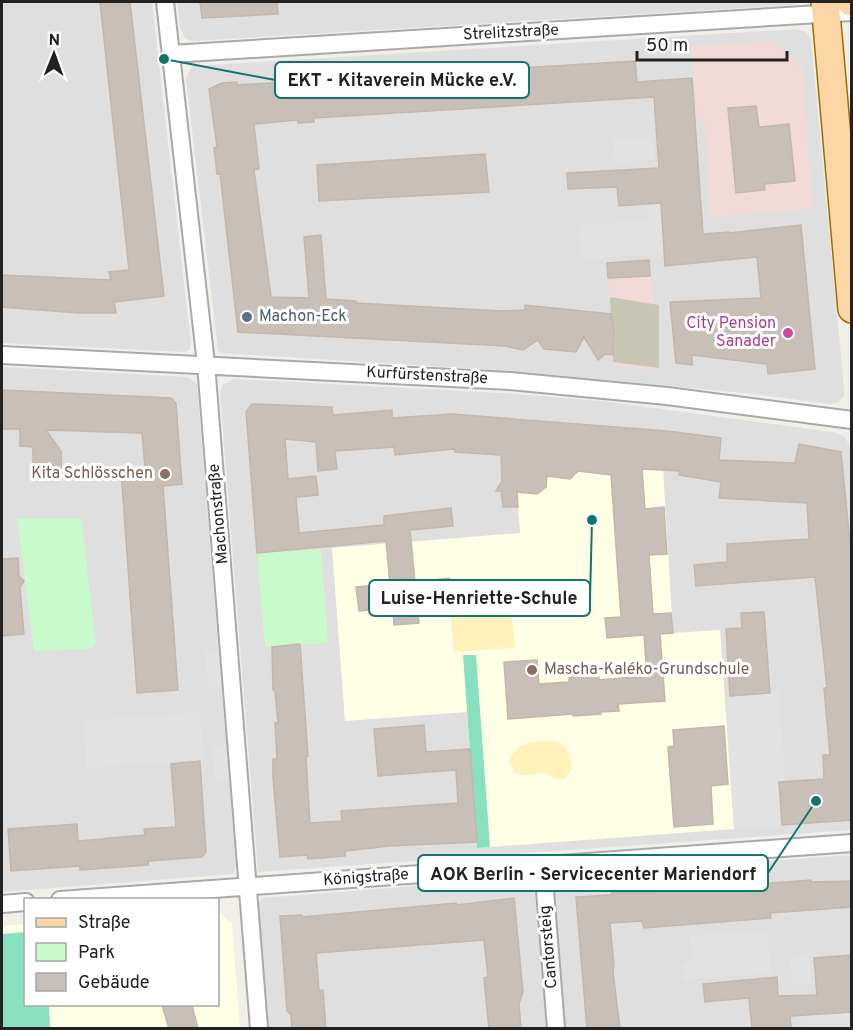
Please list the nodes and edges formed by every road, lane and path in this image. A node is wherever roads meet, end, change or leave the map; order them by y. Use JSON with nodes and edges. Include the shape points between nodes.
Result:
{"nodes":[{"id":1,"x":165,"y":2,"type":"edge"},
{"id":2,"x":834,"y":9,"type":"edge"},
{"id":3,"x":171,"y":54,"type":"junction"},
{"id":4,"x":852,"y":309,"type":"edge"},
{"id":5,"x":2,"y":355,"type":"edge"},
{"id":6,"x":206,"y":364,"type":"junction"},
{"id":7,"x":852,"y":420,"type":"edge"},
{"id":8,"x":852,"y":843,"type":"edge"},
{"id":9,"x":543,"y":866,"type":"junction"},
{"id":10,"x":248,"y":886,"type":"junction"},
{"id":11,"x":87,"y":898,"type":"edge"},
{"id":12,"x":24,"y":902,"type":"edge"},
{"id":13,"x":2,"y":904,"type":"edge"},
{"id":14,"x":259,"y":1029,"type":"edge"},
{"id":15,"x":556,"y":1029,"type":"edge"}],
"edges":[{"from":1,"to":3,"type":"street","name":"Machonstraße"},
{"from":2,"to":3,"type":"street","name":"Strelitzstraße"},
{"from":2,"to":4,"type":"main road"},
{"from":3,"to":6,"type":"street","name":"Machonstraße"},
{"from":5,"to":6,"type":"street","name":"Kurfürstenstraße"},
{"from":6,"to":7,"type":"street","name":"Kurfürstenstraße","via":[[510,381]]},
{"from":6,"to":10,"type":"street","name":"Machonstraße"},
{"from":8,"to":9,"type":"street","name":"Königstraße"},
{"from":9,"to":10,"type":"street","name":"Königstraße"},
{"from":9,"to":15,"type":"street","name":"Cantorsteig"},
{"from":10,"to":11,"type":"street","name":"Königstraße"},
{"from":10,"to":14,"type":"street","name":"Machonstraße"},
{"from":12,"to":13,"type":"street"}]}
